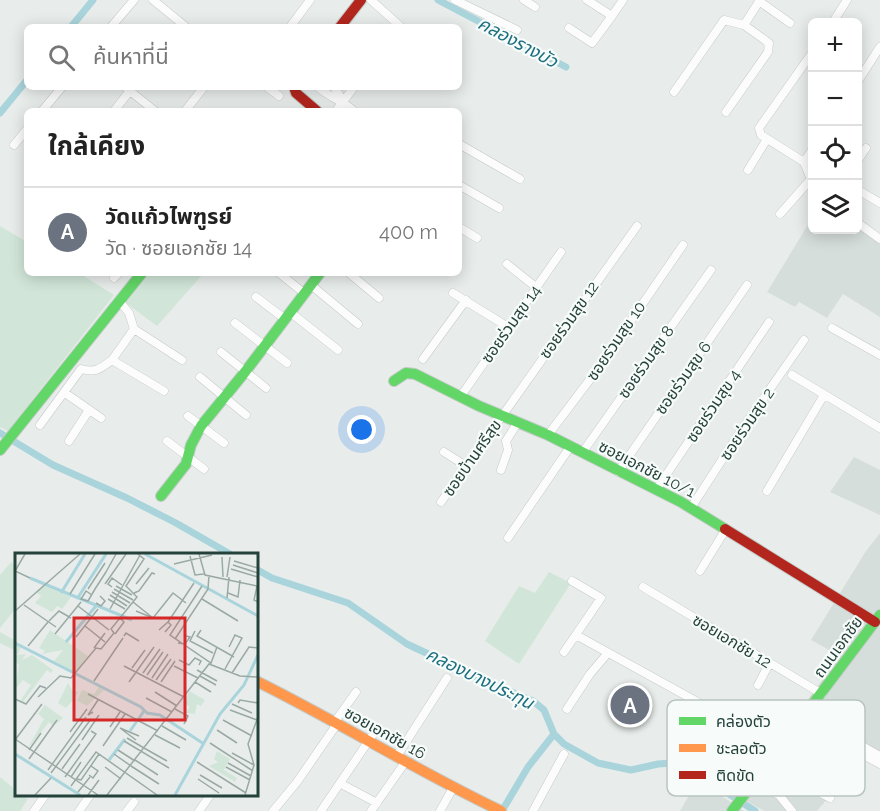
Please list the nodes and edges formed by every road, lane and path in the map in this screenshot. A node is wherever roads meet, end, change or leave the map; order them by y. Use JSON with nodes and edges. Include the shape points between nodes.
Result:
{"nodes":[{"id":1,"x":134,"y":0,"type":"edge"},
{"id":2,"x":153,"y":0,"type":"edge"},
{"id":3,"x":310,"y":0,"type":"edge"},
{"id":4,"x":361,"y":0,"type":"edge"},
{"id":5,"x":371,"y":0,"type":"edge"},
{"id":6,"x":455,"y":0,"type":"edge"},
{"id":7,"x":524,"y":0,"type":"edge"},
{"id":8,"x":587,"y":0,"type":"edge"},
{"id":9,"x":623,"y":0,"type":"edge"},
{"id":10,"x":847,"y":0,"type":"edge"},
{"id":11,"x":757,"y":1,"type":"edge"},
{"id":12,"x":535,"y":7,"type":"dead end"},
{"id":13,"x":612,"y":16,"type":"junction"},
{"id":14,"x":836,"y":18,"type":"edge"},
{"id":15,"x":790,"y":23,"type":"dead end"},
{"id":16,"x":114,"y":24,"type":"edge"},
{"id":17,"x":182,"y":24,"type":"edge"},
{"id":18,"x":292,"y":24,"type":"edge"},
{"id":19,"x":347,"y":24,"type":"edge"},
{"id":20,"x":398,"y":24,"type":"edge"},
{"id":21,"x":744,"y":25,"type":"junction"},
{"id":22,"x":569,"y":28,"type":"dead end"},
{"id":23,"x":517,"y":30,"type":"dead end"},
{"id":24,"x":880,"y":47,"type":"edge"},
{"id":25,"x":808,"y":60,"type":"edge"},
{"id":26,"x":862,"y":75,"type":"edge"},
{"id":27,"x":60,"y":90,"type":"edge"},
{"id":28,"x":129,"y":90,"type":"edge"},
{"id":29,"x":132,"y":90,"type":"edge"},
{"id":30,"x":202,"y":90,"type":"edge"},
{"id":31,"x":271,"y":90,"type":"edge"},
{"id":32,"x":295,"y":90,"type":"edge"},
{"id":33,"x":322,"y":90,"type":"edge"},
{"id":34,"x":336,"y":90,"type":"edge"},
{"id":35,"x":352,"y":90,"type":"edge"},
{"id":36,"x":674,"y":92,"type":"dead end"},
{"id":37,"x":279,"y":96,"type":"dead end"},
{"id":38,"x":344,"y":102,"type":"junction"},
{"id":39,"x":44,"y":108,"type":"edge"},
{"id":40,"x":116,"y":108,"type":"edge"},
{"id":41,"x":152,"y":108,"type":"edge"},
{"id":42,"x":187,"y":108,"type":"edge"},
{"id":43,"x":314,"y":108,"type":"edge"},
{"id":44,"x":339,"y":108,"type":"edge"},
{"id":45,"x":351,"y":108,"type":"edge"},
{"id":46,"x":726,"y":111,"type":"dead end"},
{"id":47,"x":24,"y":133,"type":"edge"},
{"id":48,"x":767,"y":139,"type":"junction"},
{"id":49,"x":14,"y":145,"type":"dead end"},
{"id":50,"x":462,"y":146,"type":"edge"},
{"id":51,"x":866,"y":148,"type":"dead end"},
{"id":52,"x":862,"y":154,"type":"edge"},
{"id":53,"x":808,"y":157,"type":"edge"},
{"id":54,"x":804,"y":162,"type":"junction"},
{"id":55,"x":748,"y":170,"type":"dead end"},
{"id":56,"x":520,"y":179,"type":"dead end"},
{"id":57,"x":812,"y":180,"type":"edge"},
{"id":58,"x":808,"y":185,"type":"edge"},
{"id":59,"x":462,"y":187,"type":"edge"},
{"id":60,"x":862,"y":192,"type":"edge"},
{"id":61,"x":880,"y":203,"type":"edge"},
{"id":62,"x":499,"y":208,"type":"dead end"},
{"id":63,"x":780,"y":214,"type":"dead end"},
{"id":64,"x":637,"y":226,"type":"dead end"},
{"id":65,"x":862,"y":226,"type":"edge"},
{"id":66,"x":462,"y":229,"type":"edge"},
{"id":67,"x":477,"y":238,"type":"dead end"},
{"id":68,"x":880,"y":239,"type":"edge"},
{"id":69,"x":683,"y":245,"type":"dead end"},
{"id":70,"x":561,"y":252,"type":"dead end"},
{"id":71,"x":507,"y":264,"type":"dead end"},
{"id":72,"x":711,"y":270,"type":"dead end"},
{"id":73,"x":140,"y":276,"type":"edge"},
{"id":74,"x":284,"y":276,"type":"edge"},
{"id":75,"x":318,"y":276,"type":"edge"},
{"id":76,"x":353,"y":276,"type":"edge"},
{"id":77,"x":747,"y":285,"type":"dead end"},
{"id":78,"x":537,"y":288,"type":"junction"},
{"id":79,"x":308,"y":289,"type":"junction"},
{"id":80,"x":453,"y":293,"type":"dead end"},
{"id":81,"x":255,"y":297,"type":"dead end"},
{"id":82,"x":379,"y":298,"type":"dead end"},
{"id":83,"x":466,"y":300,"type":"junction"},
{"id":84,"x":120,"y":302,"type":"junction"},
{"id":85,"x":287,"y":315,"type":"junction"},
{"id":86,"x":769,"y":322,"type":"dead end"},
{"id":87,"x":235,"y":323,"type":"dead end"},
{"id":88,"x":358,"y":324,"type":"dead end"},
{"id":89,"x":508,"y":327,"type":"junction"},
{"id":90,"x":832,"y":328,"type":"dead end"},
{"id":91,"x":134,"y":329,"type":"junction"},
{"id":92,"x":804,"y":340,"type":"dead end"},
{"id":93,"x":264,"y":346,"type":"junction"},
{"id":94,"x":338,"y":350,"type":"dead end"},
{"id":95,"x":221,"y":352,"type":"dead end"},
{"id":96,"x":880,"y":355,"type":"edge"},
{"id":97,"x":423,"y":359,"type":"dead end"},
{"id":98,"x":112,"y":360,"type":"junction"},
{"id":99,"x":182,"y":360,"type":"dead end"},
{"id":100,"x":286,"y":363,"type":"dead end"},
{"id":101,"x":246,"y":372,"type":"junction"},
{"id":102,"x":792,"y":375,"type":"dead end"},
{"id":103,"x":200,"y":377,"type":"dead end"},
{"id":104,"x":394,"y":381,"type":"dead end"},
{"id":105,"x":266,"y":388,"type":"dead end"},
{"id":106,"x":164,"y":391,"type":"dead end"},
{"id":107,"x":65,"y":393,"type":"junction"},
{"id":108,"x":824,"y":395,"type":"junction"},
{"id":109,"x":460,"y":396,"type":"junction"},
{"id":110,"x":225,"y":398,"type":"junction"},
{"id":111,"x":89,"y":410,"type":"junction"},
{"id":112,"x":246,"y":415,"type":"dead end"},
{"id":113,"x":502,"y":415,"type":"junction"},
{"id":114,"x":188,"y":416,"type":"dead end"},
{"id":115,"x":101,"y":418,"type":"dead end"},
{"id":116,"x":518,"y":422,"type":"junction"},
{"id":117,"x":40,"y":425,"type":"dead end"},
{"id":118,"x":201,"y":426,"type":"junction"},
{"id":119,"x":880,"y":428,"type":"edge"},
{"id":120,"x":548,"y":435,"type":"junction"},
{"id":121,"x":69,"y":441,"type":"dead end"},
{"id":122,"x":167,"y":441,"type":"dead end"},
{"id":123,"x":224,"y":443,"type":"dead end"},
{"id":124,"x":570,"y":447,"type":"junction"},
{"id":125,"x":0,"y":450,"type":"edge"},
{"id":126,"x":444,"y":452,"type":"dead end"},
{"id":127,"x":582,"y":453,"type":"junction"},
{"id":128,"x":189,"y":458,"type":"junction"},
{"id":129,"x":466,"y":466,"type":"junction"},
{"id":130,"x":204,"y":469,"type":"dead end"},
{"id":131,"x":501,"y":470,"type":"dead end"},
{"id":132,"x":618,"y":472,"type":"junction"},
{"id":133,"x":656,"y":490,"type":"junction"},
{"id":134,"x":767,"y":491,"type":"dead end"},
{"id":135,"x":161,"y":496,"type":"dead end"},
{"id":136,"x":441,"y":502,"type":"dead end"},
{"id":137,"x":691,"y":508,"type":"junction"},
{"id":138,"x":726,"y":529,"type":"junction"},
{"id":139,"x":508,"y":538,"type":"dead end"},
{"id":140,"x":700,"y":571,"type":"dead end"},
{"id":141,"x":572,"y":581,"type":"dead end"},
{"id":142,"x":643,"y":587,"type":"dead end"},
{"id":143,"x":878,"y":618,"type":"edge"},
{"id":144,"x":576,"y":635,"type":"junction"},
{"id":145,"x":564,"y":652,"type":"dead end"},
{"id":146,"x":607,"y":654,"type":"junction"},
{"id":147,"x":769,"y":663,"type":"junction"},
{"id":148,"x":447,"y":678,"type":"dead end"},
{"id":149,"x":258,"y":682,"type":"edge"},
{"id":150,"x":758,"y":685,"type":"dead end"},
{"id":151,"x":356,"y":692,"type":"dead end"},
{"id":152,"x":822,"y":694,"type":"junction"},
{"id":153,"x":692,"y":700,"type":"edge"},
{"id":154,"x":817,"y":700,"type":"edge"},
{"id":155,"x":567,"y":709,"type":"dead end"},
{"id":156,"x":336,"y":724,"type":"junction"},
{"id":157,"x":376,"y":730,"type":"dead end"},
{"id":158,"x":368,"y":742,"type":"junction"},
{"id":159,"x":865,"y":749,"type":"edge"},
{"id":160,"x":564,"y":754,"type":"dead end"},
{"id":161,"x":865,"y":756,"type":"edge"},
{"id":162,"x":880,"y":756,"type":"edge"},
{"id":163,"x":401,"y":759,"type":"junction"},
{"id":164,"x":880,"y":764,"type":"edge"},
{"id":165,"x":345,"y":786,"type":"dead end"},
{"id":166,"x":453,"y":788,"type":"junction"},
{"id":167,"x":45,"y":796,"type":"edge"},
{"id":168,"x":86,"y":796,"type":"edge"},
{"id":169,"x":210,"y":796,"type":"edge"},
{"id":170,"x":743,"y":796,"type":"edge"},
{"id":171,"x":780,"y":796,"type":"edge"},
{"id":172,"x":826,"y":796,"type":"edge"},
{"id":173,"x":830,"y":798,"type":"dead end"},
{"id":174,"x":134,"y":802,"type":"dead end"},
{"id":175,"x":377,"y":803,"type":"junction"},
{"id":176,"x":499,"y":810,"type":"edge"},
{"id":177,"x":34,"y":811,"type":"edge"},
{"id":178,"x":79,"y":811,"type":"edge"},
{"id":179,"x":127,"y":811,"type":"edge"},
{"id":180,"x":199,"y":811,"type":"edge"},
{"id":181,"x":273,"y":811,"type":"edge"},
{"id":182,"x":321,"y":811,"type":"edge"},
{"id":183,"x":371,"y":811,"type":"edge"},
{"id":184,"x":440,"y":811,"type":"edge"},
{"id":185,"x":533,"y":811,"type":"edge"},
{"id":186,"x":732,"y":811,"type":"edge"},
{"id":187,"x":792,"y":811,"type":"edge"}],
"edges":[{"from":1,"to":16,"type":"street"},
{"from":2,"to":17,"type":"street"},
{"from":3,"to":18,"type":"street"},
{"from":4,"to":19,"type":"street"},
{"from":5,"to":20,"type":"street"},
{"from":6,"to":23,"type":"street"},
{"from":7,"to":12,"type":"street"},
{"from":8,"to":13,"type":"street"},
{"from":9,"to":13,"type":"street"},
{"from":10,"to":14,"type":"street"},
{"from":11,"to":15,"type":"street"},
{"from":11,"to":21,"type":"street"},
{"from":13,"to":22,"type":"street","via":[[592,43]]},
{"from":21,"to":36,"type":"street","via":[[724,20]]},
{"from":21,"to":46,"type":"street","via":[[769,43],[768,52]]},
{"from":24,"to":26,"type":"street"},
{"from":25,"to":48,"type":"street","via":[[759,128]]},
{"from":27,"to":39,"type":"street"},
{"from":28,"to":40,"type":"street"},
{"from":29,"to":41,"type":"street"},
{"from":30,"to":42,"type":"street"},
{"from":31,"to":37,"type":"street"},
{"from":32,"to":43,"type":"street"},
{"from":33,"to":38,"type":"street"},
{"from":34,"to":38,"type":"street"},
{"from":35,"to":38,"type":"street"},
{"from":38,"to":44,"type":"street"},
{"from":38,"to":45,"type":"street"},
{"from":47,"to":49,"type":"street"},
{"from":48,"to":54,"type":"street"},
{"from":48,"to":55,"type":"street"},
{"from":50,"to":56,"type":"street"},
{"from":51,"to":52,"type":"street"},
{"from":53,"to":54,"type":"street"},
{"from":54,"to":57,"type":"street"},
{"from":58,"to":63,"type":"street"},
{"from":59,"to":62,"type":"street"},
{"from":60,"to":61,"type":"street"},
{"from":64,"to":113,"type":"street","name":"ซอยร่วมสุข 12"},
{"from":65,"to":68,"type":"street"},
{"from":66,"to":67,"type":"street"},
{"from":69,"to":120,"type":"street","name":"ซอยร่วมสุข 10"},
{"from":70,"to":78,"type":"street","name":"ซอยร่วมสุข 14"},
{"from":71,"to":78,"type":"street"},
{"from":72,"to":127,"type":"street","name":"ซอยร่วมสุข 8"},
{"from":73,"to":84,"type":"street"},
{"from":74,"to":79,"type":"street"},
{"from":75,"to":79,"type":"street"},
{"from":76,"to":82,"type":"street"},
{"from":77,"to":132,"type":"street","name":"ซอยร่วมสุข 6"},
{"from":78,"to":89,"type":"street","name":"ซอยร่วมสุข 14"},
{"from":79,"to":85,"type":"street"},
{"from":79,"to":88,"type":"street"},
{"from":80,"to":83,"type":"street"},
{"from":81,"to":85,"type":"street"},
{"from":83,"to":89,"type":"street"},
{"from":83,"to":97,"type":"street"},
{"from":84,"to":91,"type":"street"},
{"from":84,"to":125,"type":"street"},
{"from":85,"to":93,"type":"street"},
{"from":85,"to":94,"type":"street"},
{"from":86,"to":133,"type":"street","name":"ซอยร่วมสุข 4"},
{"from":87,"to":93,"type":"street"},
{"from":89,"to":109,"type":"street","name":"ซอยร่วมสุข 14"},
{"from":90,"to":96,"type":"street"},
{"from":91,"to":98,"type":"street"},
{"from":91,"to":99,"type":"street"},
{"from":92,"to":137,"type":"street","name":"ซอยร่วมสุข 2"},
{"from":93,"to":100,"type":"street"},
{"from":93,"to":101,"type":"street"},
{"from":95,"to":101,"type":"street"},
{"from":98,"to":106,"type":"street"},
{"from":98,"to":107,"type":"street","via":[[93,372],[81,369]]},
{"from":101,"to":105,"type":"street"},
{"from":101,"to":110,"type":"street"},
{"from":102,"to":108,"type":"street"},
{"from":103,"to":110,"type":"street"},
{"from":104,"to":109,"type":"street","name":"ซอยเอกชัย 10/1","via":[[401,375],[415,374]]},
{"from":107,"to":111,"type":"street"},
{"from":107,"to":117,"type":"street"},
{"from":108,"to":119,"type":"street"},
{"from":108,"to":134,"type":"street"},
{"from":109,"to":113,"type":"street","name":"ซอยเอกชัย 10/1"},
{"from":110,"to":112,"type":"street"},
{"from":110,"to":118,"type":"street"},
{"from":111,"to":115,"type":"street"},
{"from":111,"to":121,"type":"street"},
{"from":113,"to":116,"type":"street","name":"ซอยเอกชัย 10/1"},
{"from":113,"to":129,"type":"street","name":"ซอยบ้านศรีสุข"},
{"from":114,"to":118,"type":"street"},
{"from":116,"to":120,"type":"street","name":"ซอยเอกชัย 10/1"},
{"from":116,"to":131,"type":"street","via":[[506,441],[508,450]]},
{"from":118,"to":123,"type":"street"},
{"from":118,"to":128,"type":"street"},
{"from":120,"to":124,"type":"street","name":"ซอยเอกชัย 10/1"},
{"from":122,"to":128,"type":"street"},
{"from":124,"to":127,"type":"street","name":"ซอยเอกชัย 10/1"},
{"from":124,"to":139,"type":"street"},
{"from":126,"to":129,"type":"street"},
{"from":127,"to":132,"type":"street","name":"ซอยเอกชัย 10/1"},
{"from":128,"to":130,"type":"street"},
{"from":128,"to":135,"type":"street"},
{"from":129,"to":136,"type":"street","name":"ซอยบ้านศรีสุข"},
{"from":132,"to":133,"type":"street","name":"ซอยเอกชัย 10/1"},
{"from":133,"to":137,"type":"street","name":"ซอยเอกชัย 10/1"},
{"from":137,"to":138,"type":"street","name":"ซอยเอกชัย 10/1"},
{"from":138,"to":140,"type":"street"},
{"from":138,"to":143,"type":"street","name":"ซอยเอกชัย 10/1"},
{"from":141,"to":144,"type":"street","via":[[601,598]]},
{"from":142,"to":147,"type":"street","name":"ซอยเอกชัย 12"},
{"from":143,"to":152,"type":"street","name":"ถนนเอกชัย"},
{"from":144,"to":145,"type":"street"},
{"from":144,"to":146,"type":"street"},
{"from":146,"to":153,"type":"street"},
{"from":146,"to":155,"type":"street"},
{"from":147,"to":150,"type":"street"},
{"from":147,"to":152,"type":"street","name":"ซอยเอกชัย 12"},
{"from":148,"to":163,"type":"street"},
{"from":149,"to":156,"type":"street","name":"ซอยเอกชัย 16"},
{"from":151,"to":156,"type":"street"},
{"from":152,"to":154,"type":"street","name":"ถนนเอกชัย"},
{"from":156,"to":158,"type":"street","name":"ซอยเอกชัย 16"},
{"from":156,"to":181,"type":"street"},
{"from":157,"to":158,"type":"street"},
{"from":158,"to":163,"type":"street","name":"ซอยเอกชัย 16"},
{"from":158,"to":182,"type":"street"},
{"from":159,"to":162,"type":"street"},
{"from":160,"to":185,"type":"street"},
{"from":161,"to":164,"type":"street"},
{"from":163,"to":166,"type":"street","name":"ซอยเอกชัย 16"},
{"from":163,"to":175,"type":"street"},
{"from":165,"to":175,"type":"street"},
{"from":166,"to":176,"type":"street","name":"ซอยเอกชัย 16"},
{"from":166,"to":184,"type":"street"},
{"from":167,"to":177,"type":"street"},
{"from":168,"to":178,"type":"street"},
{"from":169,"to":180,"type":"street"},
{"from":170,"to":186,"type":"street","name":"ถนนเอกชัย"},
{"from":171,"to":187,"type":"street"},
{"from":172,"to":173,"type":"street"},
{"from":174,"to":179,"type":"street"},
{"from":175,"to":183,"type":"street"}]}
